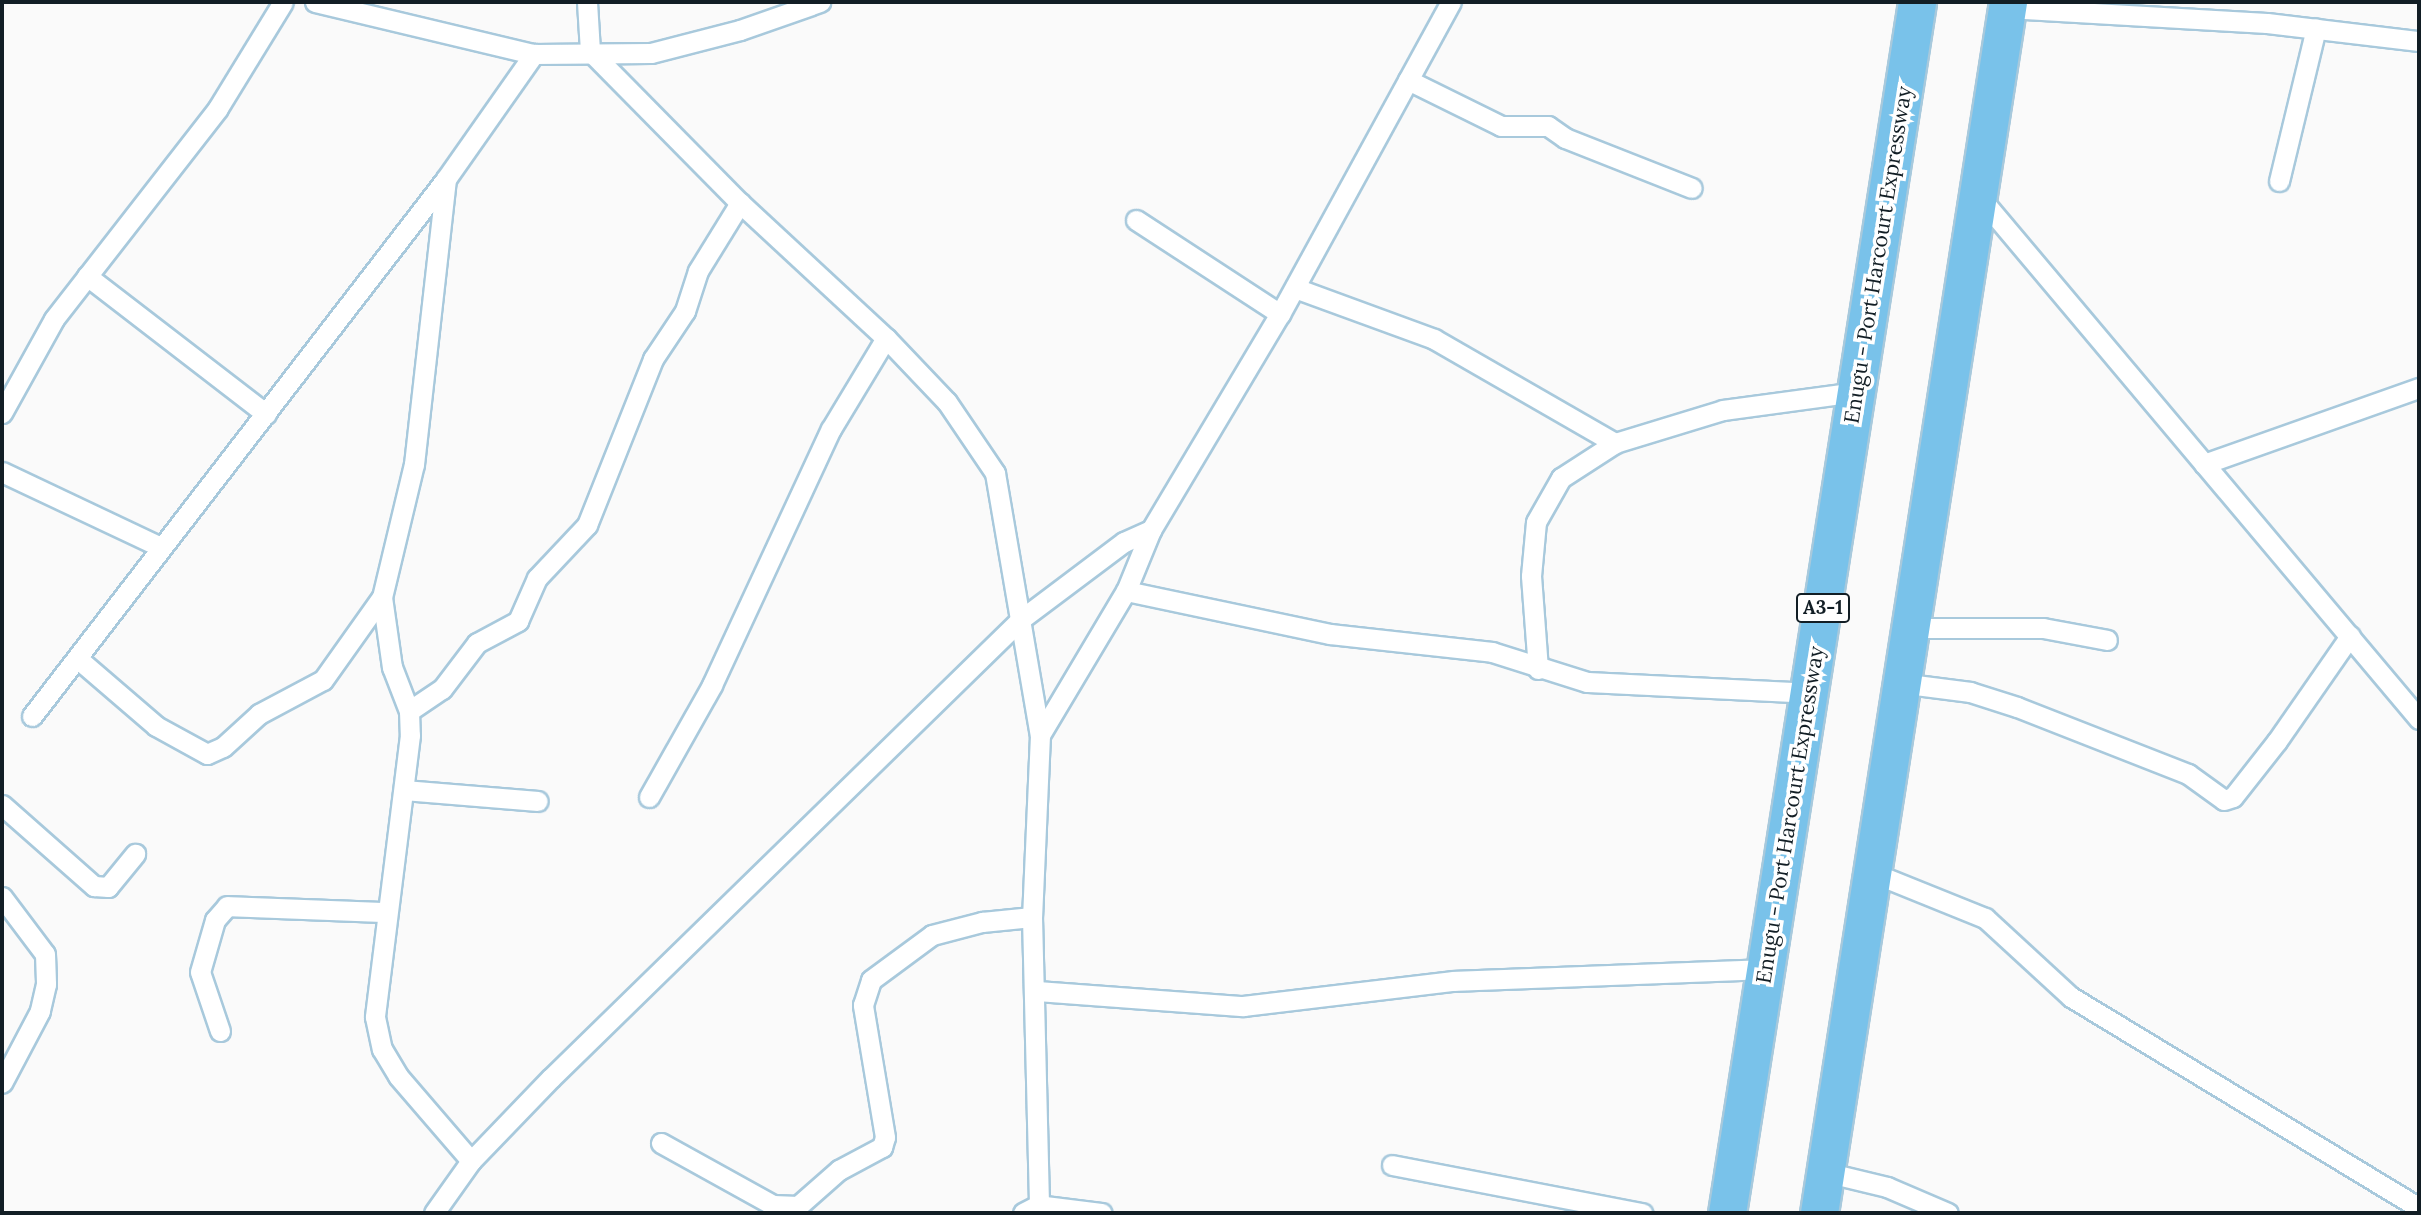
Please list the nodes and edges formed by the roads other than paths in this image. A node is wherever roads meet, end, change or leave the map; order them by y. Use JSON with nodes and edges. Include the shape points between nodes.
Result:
{"nodes":[{"id":1,"x":283,"y":2,"type":"edge"},
{"id":2,"x":315,"y":2,"type":"edge"},
{"id":3,"x":587,"y":2,"type":"edge"},
{"id":4,"x":1451,"y":2,"type":"edge"},
{"id":5,"x":1917,"y":2,"type":"edge"},
{"id":6,"x":815,"y":3,"type":"edge"},
{"id":7,"x":2007,"y":5,"type":"edge"},
{"id":8,"x":2316,"y":28,"type":"junction"},
{"id":9,"x":2419,"y":41,"type":"edge"},
{"id":10,"x":590,"y":51,"type":"junction"},
{"id":11,"x":534,"y":54,"type":"junction"},
{"id":12,"x":1408,"y":80,"type":"junction"},
{"id":13,"x":446,"y":179,"type":"junction"},
{"id":14,"x":2279,"y":181,"type":"dead end"},
{"id":15,"x":1692,"y":188,"type":"dead end"},
{"id":16,"x":1977,"y":193,"type":"junction"},
{"id":17,"x":740,"y":203,"type":"junction"},
{"id":18,"x":1136,"y":220,"type":"dead end"},
{"id":19,"x":88,"y":276,"type":"junction"},
{"id":20,"x":1295,"y":288,"type":"junction"},
{"id":21,"x":1280,"y":314,"type":"junction"},
{"id":22,"x":886,"y":338,"type":"junction"},
{"id":23,"x":2419,"y":388,"type":"edge"},
{"id":24,"x":1857,"y":392,"type":"junction"},
{"id":25,"x":2,"y":413,"type":"edge"},
{"id":26,"x":267,"y":414,"type":"junction"},
{"id":27,"x":1615,"y":443,"type":"junction"},
{"id":28,"x":2204,"y":464,"type":"junction"},
{"id":29,"x":2,"y":472,"type":"edge"},
{"id":30,"x":1151,"y":530,"type":"junction"},
{"id":31,"x":161,"y":547,"type":"junction"},
{"id":32,"x":1126,"y":592,"type":"junction"},
{"id":33,"x":382,"y":597,"type":"junction"},
{"id":34,"x":1020,"y":620,"type":"junction"},
{"id":35,"x":1909,"y":628,"type":"junction"},
{"id":36,"x":2350,"y":636,"type":"junction"},
{"id":37,"x":2107,"y":640,"type":"dead end"},
{"id":38,"x":77,"y":658,"type":"junction"},
{"id":39,"x":1538,"y":669,"type":"junction"},
{"id":40,"x":1900,"y":683,"type":"junction"},
{"id":41,"x":1809,"y":693,"type":"junction"},
{"id":42,"x":409,"y":711,"type":"junction"},
{"id":43,"x":32,"y":716,"type":"dead end"},
{"id":44,"x":2419,"y":719,"type":"edge"},
{"id":45,"x":1040,"y":735,"type":"junction"},
{"id":46,"x":404,"y":790,"type":"junction"},
{"id":47,"x":649,"y":797,"type":"dead end"},
{"id":48,"x":538,"y":801,"type":"dead end"},
{"id":49,"x":2,"y":805,"type":"edge"},
{"id":50,"x":135,"y":854,"type":"dead end"},
{"id":51,"x":1871,"y":872,"type":"junction"},
{"id":52,"x":2,"y":897,"type":"edge"},
{"id":53,"x":386,"y":912,"type":"junction"},
{"id":54,"x":1032,"y":918,"type":"junction"},
{"id":55,"x":1765,"y":969,"type":"junction"},
{"id":56,"x":1037,"y":991,"type":"junction"},
{"id":57,"x":220,"y":1031,"type":"dead end"},
{"id":58,"x":2,"y":1083,"type":"edge"},
{"id":59,"x":661,"y":1143,"type":"dead end"},
{"id":60,"x":471,"y":1161,"type":"junction"},
{"id":61,"x":1392,"y":1165,"type":"dead end"},
{"id":62,"x":1825,"y":1172,"type":"junction"},
{"id":63,"x":2419,"y":1208,"type":"edge"},
{"id":64,"x":1033,"y":1211,"type":"edge"},
{"id":65,"x":434,"y":1213,"type":"edge"},
{"id":66,"x":1102,"y":1213,"type":"edge"},
{"id":67,"x":1642,"y":1213,"type":"edge"},
{"id":68,"x":1727,"y":1213,"type":"edge"},
{"id":69,"x":1819,"y":1213,"type":"edge"},
{"id":70,"x":1948,"y":1213,"type":"edge"}],
"edges":[{"from":1,"to":19,"type":"street","via":[[218,108]]},
{"from":2,"to":11,"type":"street"},
{"from":3,"to":10,"type":"street"},
{"from":4,"to":12,"type":"street"},
{"from":5,"to":24,"type":"highway","name":"Enugu - Port Harcourt Expressway","number":"A3-1"},
{"from":6,"to":10,"type":"street","via":[[651,53]]},
{"from":7,"to":8,"type":"street"},
{"from":7,"to":16,"type":"highway"},
{"from":8,"to":9,"type":"street"},
{"from":8,"to":14,"type":"street"},
{"from":10,"to":11,"type":"street"},
{"from":10,"to":17,"type":"street"},
{"from":11,"to":13,"type":"street"},
{"from":12,"to":15,"type":"street","via":[[1501,126],[1548,126],[1565,138]]},
{"from":12,"to":20,"type":"street"},
{"from":13,"to":26,"type":"street"},
{"from":13,"to":33,"type":"street","via":[[414,464]]},
{"from":16,"to":28,"type":"street"},
{"from":16,"to":35,"type":"highway"},
{"from":17,"to":22,"type":"street"},
{"from":17,"to":42,"type":"street","via":[[689,288],[685,311],[653,359],[586,525],[537,578],[518,621],[477,643],[442,689]]},
{"from":18,"to":21,"type":"street"},
{"from":19,"to":25,"type":"street","via":[[54,319]]},
{"from":19,"to":26,"type":"street"},
{"from":20,"to":21,"type":"street"},
{"from":20,"to":27,"type":"street","via":[[1434,339]]},
{"from":21,"to":30,"type":"street"},
{"from":22,"to":34,"type":"street","via":[[947,402],[995,473]]},
{"from":22,"to":47,"type":"street","via":[[831,429],[712,685]]},
{"from":23,"to":28,"type":"street"},
{"from":24,"to":27,"type":"street","via":[[1723,410]]},
{"from":24,"to":41,"type":"highway","name":"Enugu - Port Harcourt Expressway","number":"A3-1"},
{"from":26,"to":31,"type":"street"},
{"from":27,"to":39,"type":"street","via":[[1560,478],[1536,522],[1531,576]]},
{"from":28,"to":36,"type":"street"},
{"from":29,"to":31,"type":"street"},
{"from":30,"to":32,"type":"street"},
{"from":30,"to":34,"type":"street","via":[[1124,542]]},
{"from":31,"to":38,"type":"street"},
{"from":32,"to":39,"type":"street","via":[[1330,634],[1492,652]]},
{"from":32,"to":45,"type":"street"},
{"from":33,"to":38,"type":"street","via":[[323,680],[259,714],[223,747],[207,754],[156,726]]},
{"from":33,"to":42,"type":"street","via":[[392,667]]},
{"from":34,"to":45,"type":"street"},
{"from":34,"to":60,"type":"street"},
{"from":35,"to":37,"type":"street","via":[[2043,628]]},
{"from":35,"to":40,"type":"highway"},
{"from":36,"to":40,"type":"street","via":[[2277,741],[2233,797],[2224,800],[2189,774],[2017,707],[1970,692]]},
{"from":36,"to":44,"type":"street"},
{"from":38,"to":43,"type":"street"},
{"from":39,"to":41,"type":"street","via":[[1587,682]]},
{"from":40,"to":51,"type":"highway"},
{"from":41,"to":55,"type":"highway","name":"Enugu - Port Harcourt Expressway","number":"A3-1"},
{"from":42,"to":46,"type":"street"},
{"from":45,"to":54,"type":"street"},
{"from":46,"to":48,"type":"street"},
{"from":46,"to":53,"type":"street"},
{"from":49,"to":50,"type":"street","via":[[94,886],[108,887]]},
{"from":51,"to":62,"type":"highway"},
{"from":51,"to":63,"type":"street","via":[[1985,918],[2071,997]]},
{"from":52,"to":58,"type":"street","via":[[45,954],[46,984],[40,1011]]},
{"from":53,"to":57,"type":"street","via":[[228,906],[215,920],[200,972]]},
{"from":53,"to":60,"type":"street","via":[[375,1017],[382,1049]]},
{"from":54,"to":56,"type":"street"},
{"from":54,"to":59,"type":"street","via":[[982,922],[932,935],[871,980],[863,1005],[886,1138],[882,1147],[839,1170],[798,1206],[773,1205]]},
{"from":55,"to":56,"type":"street","via":[[1454,981],[1243,1006]]},
{"from":55,"to":68,"type":"highway","name":"Enugu - Port Harcourt Expressway","number":"A3-1"},
{"from":56,"to":64,"type":"street"},
{"from":60,"to":65,"type":"street"},
{"from":61,"to":67,"type":"street"},
{"from":62,"to":69,"type":"highway"},
{"from":62,"to":70,"type":"street","via":[[1887,1188]]},
{"from":64,"to":66,"type":"street"}]}
